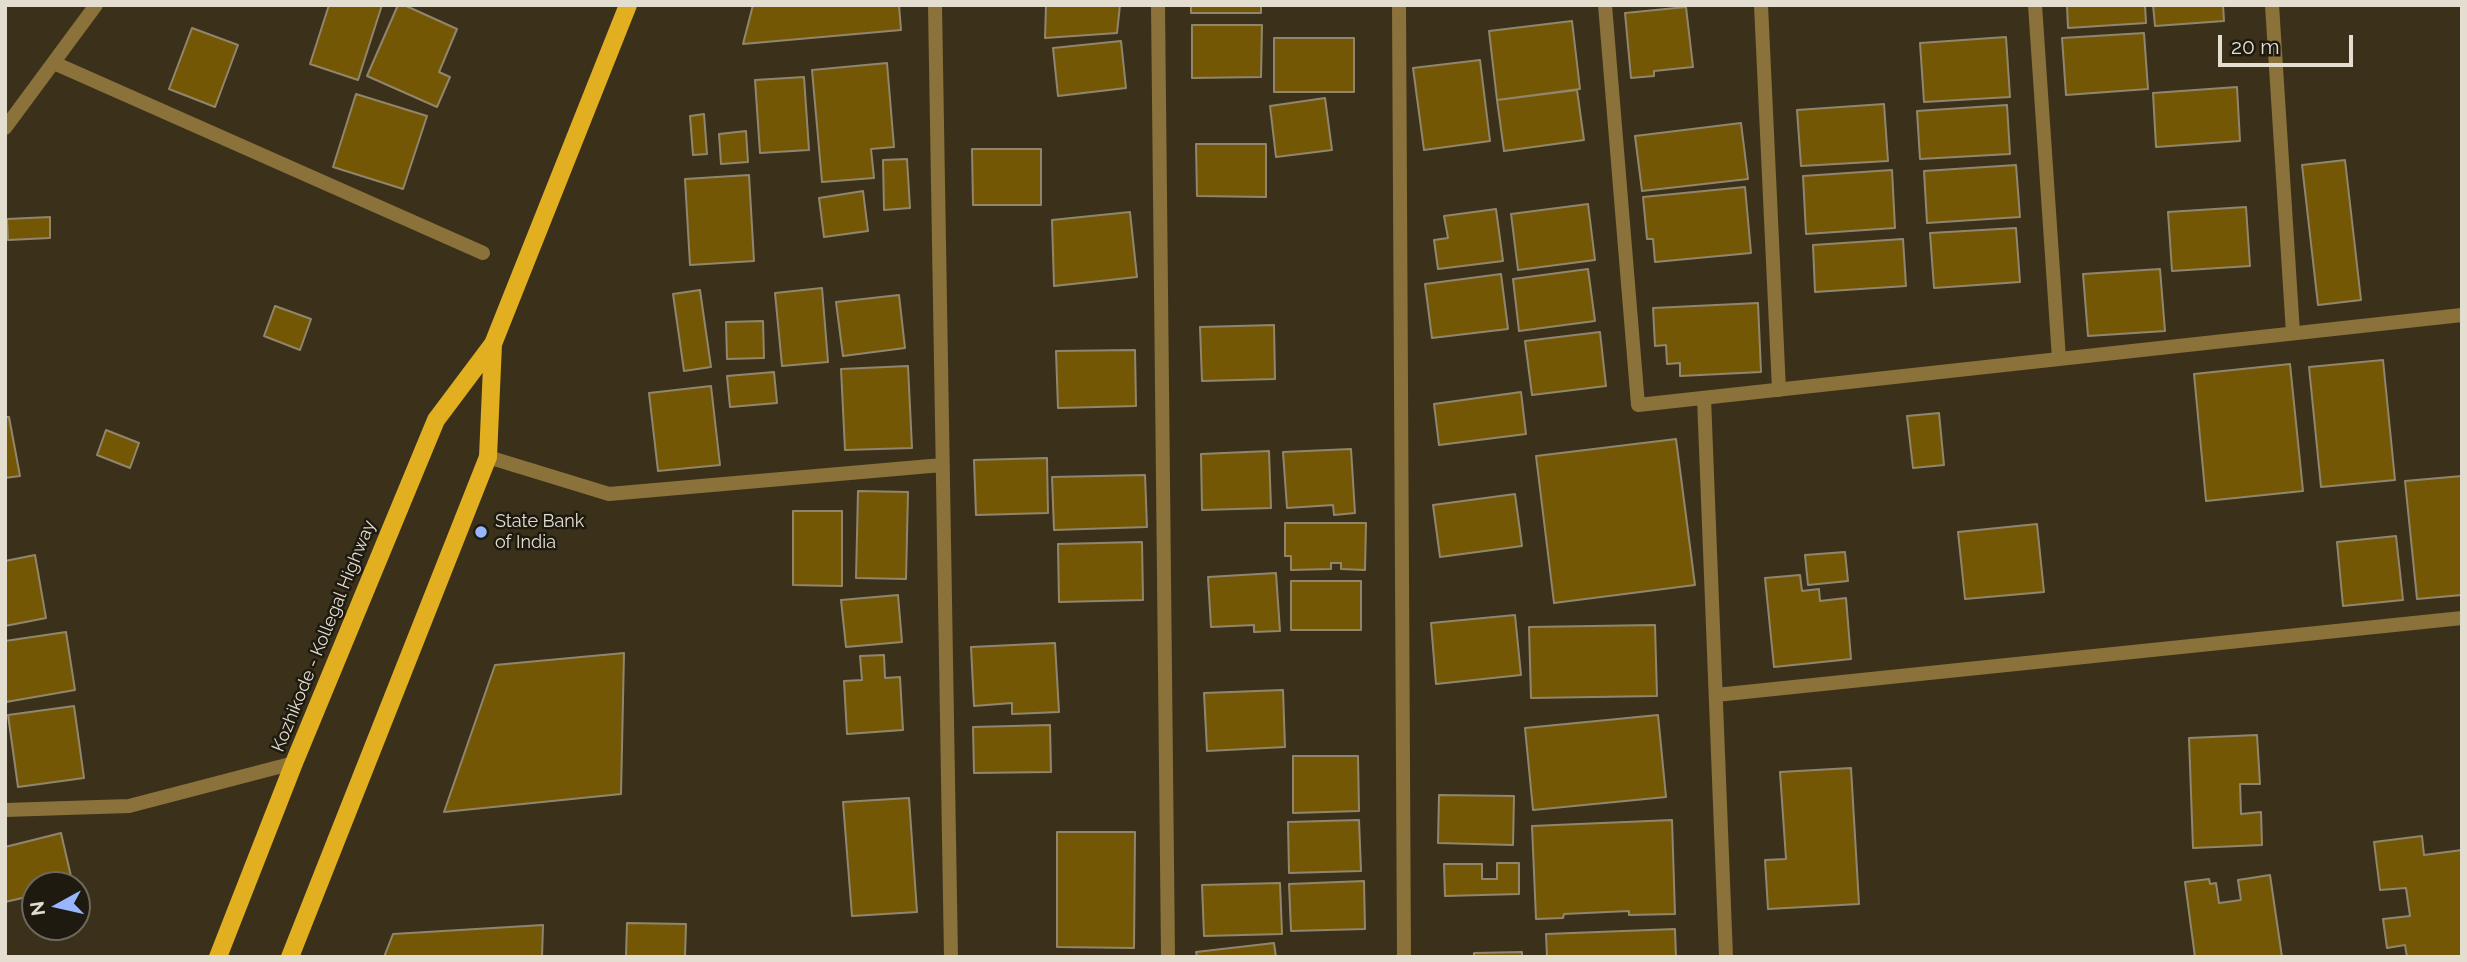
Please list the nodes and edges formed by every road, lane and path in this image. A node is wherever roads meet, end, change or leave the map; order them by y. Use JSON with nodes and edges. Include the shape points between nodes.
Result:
{"nodes":[{"id":1,"x":96,"y":5,"type":"edge"},
{"id":2,"x":628,"y":5,"type":"edge"},
{"id":3,"x":935,"y":5,"type":"edge"},
{"id":4,"x":1158,"y":5,"type":"edge"},
{"id":5,"x":1399,"y":5,"type":"edge"},
{"id":6,"x":1605,"y":5,"type":"edge"},
{"id":7,"x":1761,"y":5,"type":"edge"},
{"id":8,"x":2035,"y":5,"type":"edge"},
{"id":9,"x":2272,"y":5,"type":"edge"},
{"id":10,"x":54,"y":64,"type":"junction"},
{"id":11,"x":5,"y":128,"type":"edge"},
{"id":12,"x":483,"y":253,"type":"dead end"},
{"id":13,"x":2462,"y":315,"type":"edge"},
{"id":14,"x":2293,"y":333,"type":"junction"},
{"id":15,"x":493,"y":344,"type":"junction"},
{"id":16,"x":2059,"y":359,"type":"junction"},
{"id":17,"x":1779,"y":390,"type":"junction"},
{"id":18,"x":1704,"y":398,"type":"junction"},
{"id":19,"x":488,"y":457,"type":"junction"},
{"id":20,"x":942,"y":466,"type":"junction"},
{"id":21,"x":2462,"y":618,"type":"edge"},
{"id":22,"x":1716,"y":695,"type":"junction"},
{"id":23,"x":295,"y":763,"type":"junction"},
{"id":24,"x":5,"y":810,"type":"edge"},
{"id":25,"x":218,"y":957,"type":"edge"},
{"id":26,"x":290,"y":957,"type":"edge"},
{"id":27,"x":951,"y":957,"type":"edge"},
{"id":28,"x":1168,"y":957,"type":"edge"},
{"id":29,"x":1404,"y":957,"type":"edge"},
{"id":30,"x":1726,"y":957,"type":"edge"}],
"edges":[{"from":1,"to":10,"type":"street"},
{"from":2,"to":15,"type":"main road","name":"Kozhikode - Kollegal Highway"},
{"from":3,"to":20,"type":"street"},
{"from":4,"to":28,"type":"street"},
{"from":5,"to":29,"type":"street"},
{"from":6,"to":18,"type":"street","via":[[1638,405]]},
{"from":7,"to":17,"type":"street"},
{"from":8,"to":16,"type":"street"},
{"from":9,"to":14,"type":"street"},
{"from":10,"to":11,"type":"street"},
{"from":10,"to":12,"type":"street"},
{"from":13,"to":14,"type":"street"},
{"from":14,"to":16,"type":"street"},
{"from":15,"to":19,"type":"main road","name":"Kozhikode - Kollegal Highway"},
{"from":15,"to":23,"type":"main road","name":"Kozhikode - Kollegal Highway","via":[[436,420]]},
{"from":16,"to":17,"type":"street"},
{"from":17,"to":18,"type":"street"},
{"from":18,"to":22,"type":"street"},
{"from":19,"to":20,"type":"street","via":[[609,495]]},
{"from":19,"to":26,"type":"main road","name":"Kozhikode - Kollegal Highway"},
{"from":20,"to":27,"type":"street"},
{"from":21,"to":22,"type":"street"},
{"from":22,"to":30,"type":"street"},
{"from":23,"to":24,"type":"street","via":[[130,806]]},
{"from":23,"to":25,"type":"main road","name":"Kozhikode - Kollegal Highway"}]}
